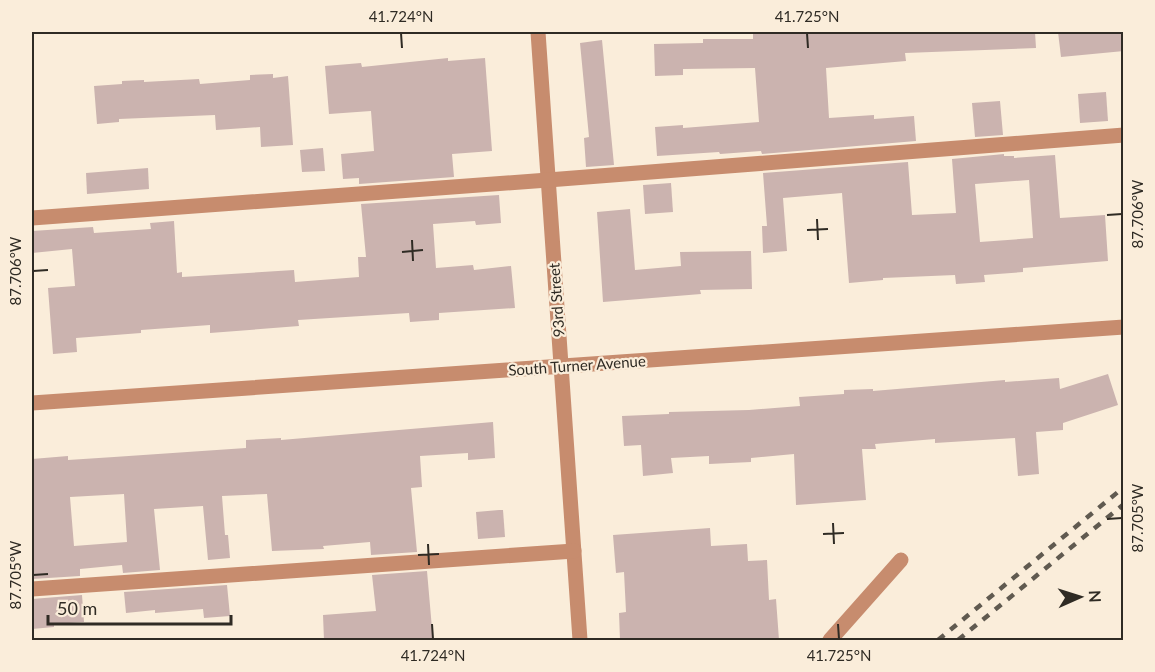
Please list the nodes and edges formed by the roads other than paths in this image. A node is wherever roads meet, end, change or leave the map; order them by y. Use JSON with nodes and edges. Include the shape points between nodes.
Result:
{"nodes":[{"id":1,"x":538,"y":32,"type":"edge"},
{"id":2,"x":1124,"y":135,"type":"edge"},
{"id":3,"x":548,"y":180,"type":"junction"},
{"id":4,"x":32,"y":218,"type":"edge"},
{"id":5,"x":1124,"y":327,"type":"edge"},
{"id":6,"x":561,"y":366,"type":"junction"},
{"id":7,"x":32,"y":403,"type":"edge"},
{"id":8,"x":574,"y":551,"type":"junction"},
{"id":9,"x":901,"y":560,"type":"dead end"},
{"id":10,"x":32,"y":589,"type":"edge"},
{"id":11,"x":580,"y":640,"type":"edge"},
{"id":12,"x":830,"y":640,"type":"edge"}],
"edges":[{"from":1,"to":3,"type":"street","name":"93rd Street"},
{"from":2,"to":3,"type":"street"},
{"from":3,"to":4,"type":"street"},
{"from":3,"to":6,"type":"street","name":"93rd Street"},
{"from":5,"to":6,"type":"street","name":"South Turner Avenue"},
{"from":6,"to":7,"type":"street","name":"South Turner Avenue"},
{"from":6,"to":8,"type":"street","name":"93rd Street"},
{"from":8,"to":10,"type":"street"},
{"from":8,"to":11,"type":"street","name":"93rd Street"},
{"from":9,"to":12,"type":"street"}]}
